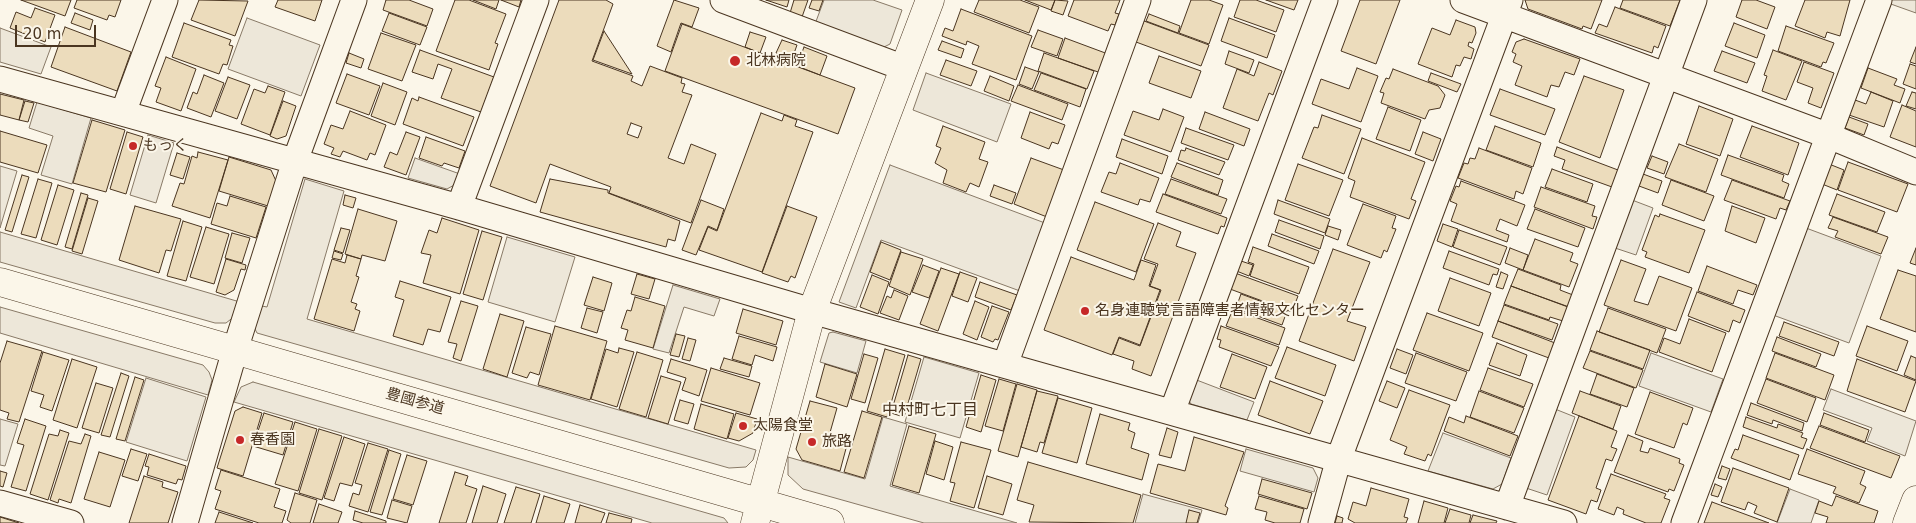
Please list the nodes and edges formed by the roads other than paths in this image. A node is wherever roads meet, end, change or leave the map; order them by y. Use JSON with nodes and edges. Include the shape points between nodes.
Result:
{"nodes":[{"id":1,"x":165,"y":0,"type":"edge"},
{"id":2,"x":354,"y":0,"type":"edge"},
{"id":3,"x":536,"y":0,"type":"edge"},
{"id":4,"x":723,"y":0,"type":"edge"},
{"id":5,"x":930,"y":0,"type":"edge"},
{"id":6,"x":1138,"y":0,"type":"edge"},
{"id":7,"x":1325,"y":0,"type":"edge"},
{"id":8,"x":1463,"y":0,"type":"edge"},
{"id":9,"x":1694,"y":0,"type":"edge"},
{"id":10,"x":1879,"y":0,"type":"edge"},
{"id":11,"x":1507,"y":8,"type":"edge"},
{"id":12,"x":904,"y":68,"type":"junction"},
{"id":13,"x":1666,"y":76,"type":"junction"},
{"id":14,"x":0,"y":79,"type":"edge"},
{"id":15,"x":123,"y":113,"type":"junction"},
{"id":16,"x":1829,"y":136,"type":"junction"},
{"id":17,"x":295,"y":161,"type":"junction"},
{"id":18,"x":1916,"y":172,"type":"edge"},
{"id":19,"x":459,"y":207,"type":"junction"},
{"id":20,"x":0,"y":282,"type":"edge"},
{"id":21,"x":812,"y":312,"type":"junction"},
{"id":22,"x":235,"y":350,"type":"junction"},
{"id":23,"x":1005,"y":365,"type":"junction"},
{"id":24,"x":1172,"y":412,"type":"junction"},
{"id":25,"x":1339,"y":458,"type":"junction"},
{"id":26,"x":1916,"y":500,"type":"edge"},
{"id":27,"x":0,"y":503,"type":"edge"},
{"id":28,"x":1507,"y":506,"type":"junction"},
{"id":29,"x":758,"y":513,"type":"edge"},
{"id":30,"x":71,"y":523,"type":"edge"},
{"id":31,"x":185,"y":523,"type":"edge"},
{"id":32,"x":830,"y":523,"type":"edge"},
{"id":33,"x":1321,"y":523,"type":"edge"},
{"id":34,"x":1564,"y":523,"type":"edge"},
{"id":35,"x":1684,"y":523,"type":"edge"},
{"id":36,"x":1907,"y":523,"type":"edge"}],
"edges":[{"from":1,"to":15,"type":"street"},
{"from":2,"to":17,"type":"street"},
{"from":3,"to":19,"type":"street"},
{"from":4,"to":12,"type":"street"},
{"from":5,"to":12,"type":"street"},
{"from":6,"to":23,"type":"street"},
{"from":7,"to":24,"type":"street"},
{"from":8,"to":11,"type":"street"},
{"from":9,"to":13,"type":"street"},
{"from":10,"to":16,"type":"street"},
{"from":11,"to":13,"type":"street"},
{"from":11,"to":25,"type":"street"},
{"from":12,"to":21,"type":"street"},
{"from":13,"to":16,"type":"street"},
{"from":13,"to":28,"type":"street"},
{"from":14,"to":15,"type":"street"},
{"from":15,"to":17,"type":"street"},
{"from":16,"to":18,"type":"street"},
{"from":16,"to":35,"type":"street"},
{"from":17,"to":19,"type":"street"},
{"from":17,"to":22,"type":"street"},
{"from":19,"to":21,"type":"street"},
{"from":20,"to":22,"type":"street","name":"豊國参道"},
{"from":21,"to":23,"type":"street"},
{"from":21,"to":29,"type":"street"},
{"from":22,"to":29,"type":"street","name":"豊國参道"},
{"from":22,"to":31,"type":"street"},
{"from":23,"to":24,"type":"street"},
{"from":24,"to":25,"type":"street"},
{"from":25,"to":28,"type":"street"},
{"from":25,"to":33,"type":"street"},
{"from":26,"to":36,"type":"street"},
{"from":27,"to":30,"type":"street"},
{"from":28,"to":34,"type":"street"},
{"from":29,"to":32,"type":"street","name":"豊國参道"}]}
